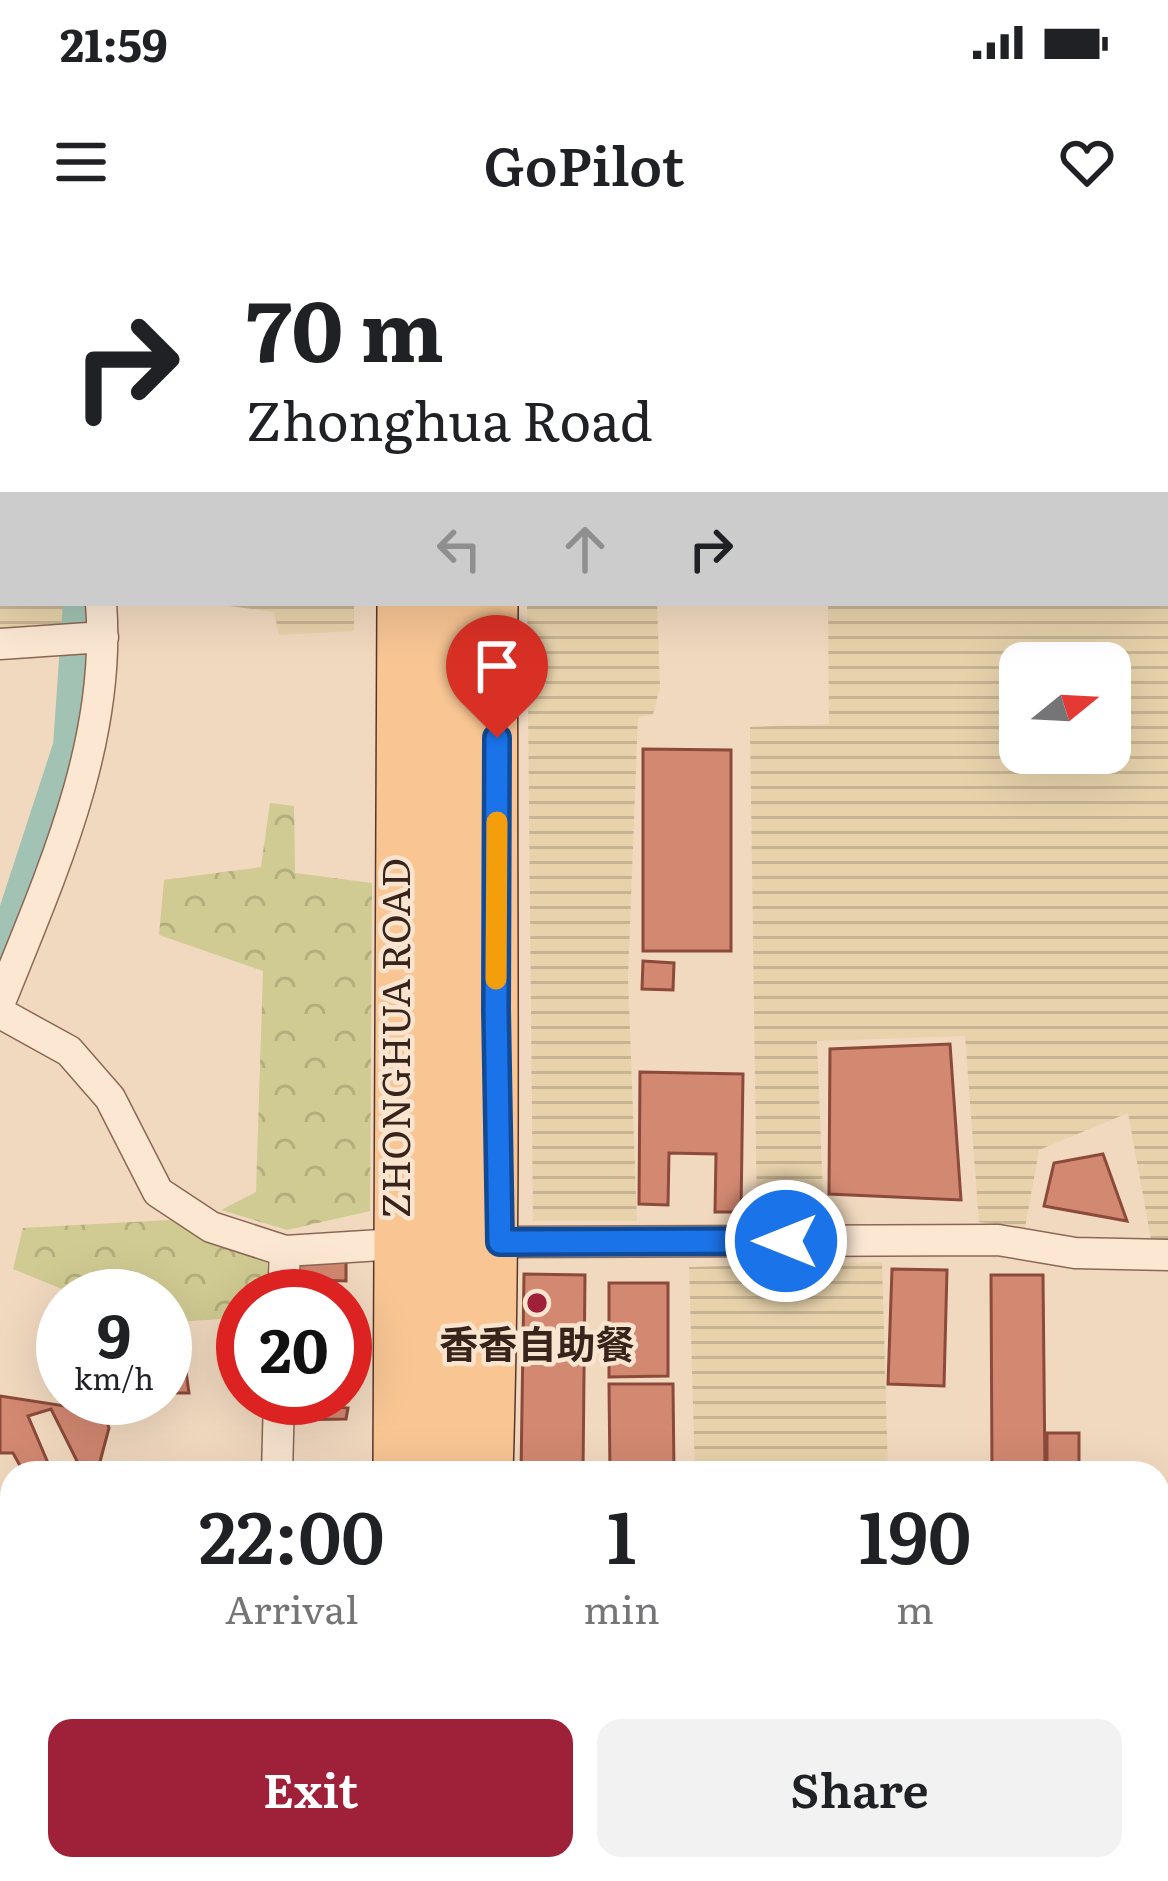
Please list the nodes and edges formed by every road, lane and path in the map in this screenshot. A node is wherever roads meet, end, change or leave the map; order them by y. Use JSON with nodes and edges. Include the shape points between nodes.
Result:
{"nodes":[{"id":1,"x":101,"y":606,"type":"edge"},
{"id":2,"x":397,"y":606,"type":"edge"},
{"id":3,"x":429,"y":606,"type":"edge"},
{"id":4,"x":467,"y":606,"type":"edge"},
{"id":5,"x":499,"y":606,"type":"edge"},
{"id":6,"x":103,"y":637,"type":"junction"},
{"id":7,"x":0,"y":644,"type":"edge"},
{"id":8,"x":0,"y":1002,"type":"edge"},
{"id":9,"x":0,"y":1013,"type":"edge"},
{"id":10,"x":447,"y":1243,"type":"junction"},
{"id":11,"x":285,"y":1251,"type":"junction"},
{"id":12,"x":1168,"y":1255,"type":"edge"},
{"id":13,"x":284,"y":1269,"type":"edge"},
{"id":14,"x":278,"y":1425,"type":"edge"},
{"id":15,"x":277,"y":1461,"type":"edge"},
{"id":16,"x":396,"y":1461,"type":"edge"},
{"id":17,"x":427,"y":1461,"type":"edge"},
{"id":18,"x":463,"y":1461,"type":"edge"},
{"id":19,"x":491,"y":1461,"type":"edge"}],
"edges":[{"from":1,"to":6,"type":"street"},
{"from":2,"to":10,"type":"main road","name":"ZHONGHUA ROAD"},
{"from":3,"to":10,"type":"main road","name":"ZHONGHUA ROAD"},
{"from":4,"to":10,"type":"main road","name":"ZHONGHUA ROAD"},
{"from":5,"to":10,"type":"main road","name":"ZHONGHUA ROAD","via":[[496,1009]]},
{"from":6,"to":7,"type":"street"},
{"from":6,"to":8,"type":"street","via":[[87,767]]},
{"from":9,"to":11,"type":"street","via":[[69,1051],[110,1098],[158,1192],[211,1227]]},
{"from":10,"to":11,"type":"street"},
{"from":10,"to":12,"type":"street","via":[[998,1240],[1075,1253]]},
{"from":10,"to":16,"type":"main road","name":"ZHONGHUA ROAD"},
{"from":10,"to":17,"type":"main road","name":"ZHONGHUA ROAD"},
{"from":10,"to":18,"type":"main road","name":"ZHONGHUA ROAD"},
{"from":10,"to":19,"type":"main road","name":"ZHONGHUA ROAD"},
{"from":11,"to":13,"type":"street"},
{"from":14,"to":15,"type":"street"}]}
